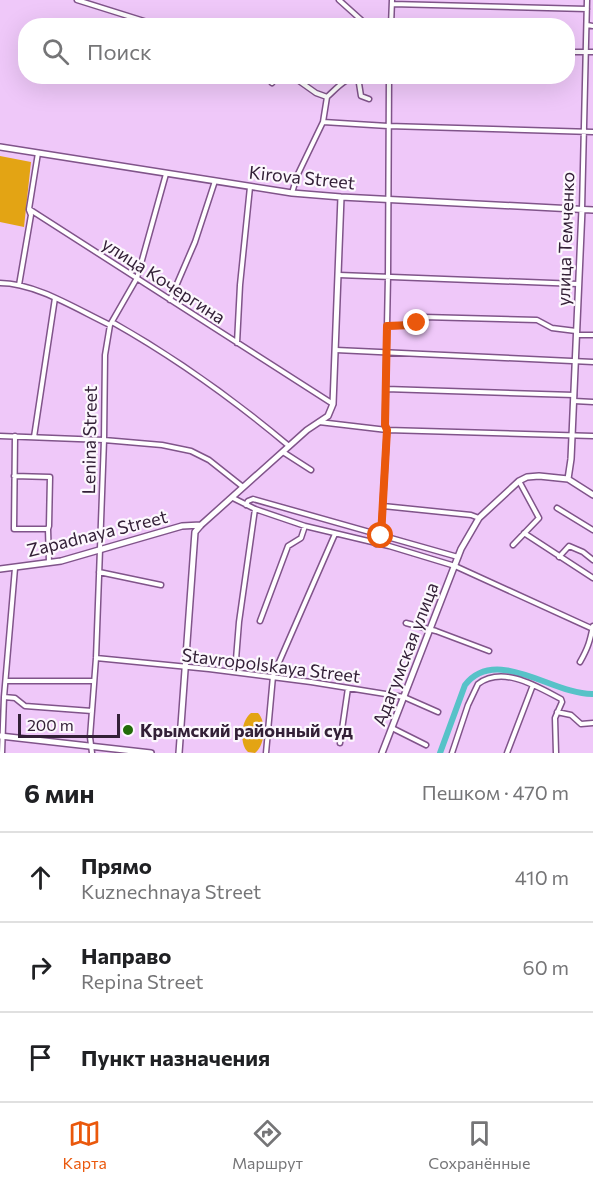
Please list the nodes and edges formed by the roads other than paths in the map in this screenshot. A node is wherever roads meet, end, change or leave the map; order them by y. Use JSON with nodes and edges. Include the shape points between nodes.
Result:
{"nodes":[{"id":1,"x":77,"y":0,"type":"edge"},
{"id":2,"x":339,"y":0,"type":"edge"},
{"id":3,"x":587,"y":0,"type":"edge"},
{"id":4,"x":392,"y":2,"type":"edge"},
{"id":5,"x":587,"y":9,"type":"junction"},
{"id":6,"x":134,"y":18,"type":"edge"},
{"id":7,"x":359,"y":18,"type":"edge"},
{"id":8,"x":391,"y":18,"type":"edge"},
{"id":9,"x":587,"y":26,"type":"junction"},
{"id":10,"x":593,"y":26,"type":"edge"},
{"id":11,"x":575,"y":52,"type":"edge"},
{"id":12,"x":585,"y":52,"type":"junction"},
{"id":13,"x":593,"y":52,"type":"edge"},
{"id":14,"x":303,"y":84,"type":"edge"},
{"id":15,"x":342,"y":84,"type":"edge"},
{"id":16,"x":360,"y":84,"type":"edge"},
{"id":17,"x":388,"y":84,"type":"edge"},
{"id":18,"x":327,"y":97,"type":"junction"},
{"id":19,"x":369,"y":99,"type":"dead end"},
{"id":20,"x":323,"y":122,"type":"junction"},
{"id":21,"x":388,"y":126,"type":"junction"},
{"id":22,"x":583,"y":131,"type":"junction"},
{"id":23,"x":593,"y":132,"type":"edge"},
{"id":24,"x":0,"y":146,"type":"edge"},
{"id":25,"x":38,"y":153,"type":"junction"},
{"id":26,"x":166,"y":174,"type":"junction"},
{"id":27,"x":215,"y":181,"type":"junction"},
{"id":28,"x":250,"y":187,"type":"junction"},
{"id":29,"x":292,"y":193,"type":"junction"},
{"id":30,"x":341,"y":197,"type":"junction"},
{"id":31,"x":388,"y":200,"type":"junction"},
{"id":32,"x":582,"y":209,"type":"junction"},
{"id":33,"x":29,"y":210,"type":"junction"},
{"id":34,"x":593,"y":210,"type":"edge"},
{"id":35,"x":339,"y":276,"type":"junction"},
{"id":36,"x":388,"y":276,"type":"junction"},
{"id":37,"x":137,"y":278,"type":"junction"},
{"id":38,"x":0,"y":283,"type":"edge"},
{"id":39,"x":578,"y":284,"type":"junction"},
{"id":40,"x":19,"y":285,"type":"junction"},
{"id":41,"x":55,"y":298,"type":"junction"},
{"id":42,"x":170,"y":300,"type":"junction"},
{"id":43,"x":111,"y":324,"type":"junction"},
{"id":44,"x":387,"y":326,"type":"junction"},
{"id":45,"x":576,"y":333,"type":"junction"},
{"id":46,"x":593,"y":335,"type":"edge"},
{"id":47,"x":237,"y":343,"type":"junction"},
{"id":48,"x":336,"y":350,"type":"junction"},
{"id":49,"x":386,"y":352,"type":"junction"},
{"id":50,"x":575,"y":361,"type":"junction"},
{"id":51,"x":593,"y":362,"type":"edge"},
{"id":52,"x":386,"y":389,"type":"junction"},
{"id":53,"x":574,"y":398,"type":"junction"},
{"id":54,"x":593,"y":402,"type":"edge"},
{"id":55,"x":333,"y":404,"type":"junction"},
{"id":56,"x":320,"y":422,"type":"junction"},
{"id":57,"x":387,"y":430,"type":"junction"},
{"id":58,"x":572,"y":435,"type":"junction"},
{"id":59,"x":0,"y":436,"type":"edge"},
{"id":60,"x":15,"y":436,"type":"junction"},
{"id":61,"x":593,"y":436,"type":"edge"},
{"id":62,"x":34,"y":437,"type":"junction"},
{"id":63,"x":104,"y":440,"type":"junction"},
{"id":64,"x":289,"y":447,"type":"junction"},
{"id":65,"x":283,"y":452,"type":"junction"},
{"id":66,"x":311,"y":470,"type":"dead end"},
{"id":67,"x":14,"y":476,"type":"junction"},
{"id":68,"x":568,"y":479,"type":"junction"},
{"id":69,"x":519,"y":481,"type":"junction"},
{"id":70,"x":244,"y":487,"type":"junction"},
{"id":71,"x":593,"y":495,"type":"edge"},
{"id":72,"x":233,"y":498,"type":"junction"},
{"id":73,"x":246,"y":505,"type":"junction"},
{"id":74,"x":383,"y":506,"type":"junction"},
{"id":75,"x":557,"y":508,"type":"dead end"},
{"id":76,"x":255,"y":510,"type":"junction"},
{"id":77,"x":479,"y":518,"type":"junction"},
{"id":78,"x":201,"y":525,"type":"junction"},
{"id":79,"x":305,"y":526,"type":"junction"},
{"id":80,"x":48,"y":529,"type":"junction"},
{"id":81,"x":593,"y":530,"type":"edge"},
{"id":82,"x":524,"y":533,"type":"junction"},
{"id":83,"x":335,"y":534,"type":"junction"},
{"id":84,"x":381,"y":536,"type":"junction"},
{"id":85,"x":376,"y":544,"type":"junction"},
{"id":86,"x":513,"y":545,"type":"dead end"},
{"id":87,"x":99,"y":551,"type":"junction"},
{"id":88,"x":559,"y":557,"type":"junction"},
{"id":89,"x":459,"y":558,"type":"junction"},
{"id":90,"x":593,"y":560,"type":"edge"},
{"id":91,"x":50,"y":563,"type":"junction"},
{"id":92,"x":455,"y":566,"type":"junction"},
{"id":93,"x":15,"y":568,"type":"junction"},
{"id":94,"x":0,"y":569,"type":"edge"},
{"id":95,"x":99,"y":572,"type":"junction"},
{"id":96,"x":593,"y":578,"type":"edge"},
{"id":97,"x":161,"y":585,"type":"dead end"},
{"id":98,"x":260,"y":621,"type":"dead end"},
{"id":99,"x":406,"y":623,"type":"dead end"},
{"id":100,"x":592,"y":628,"type":"edge"},
{"id":101,"x":430,"y":630,"type":"junction"},
{"id":102,"x":489,"y":651,"type":"dead end"},
{"id":103,"x":96,"y":658,"type":"junction"},
{"id":104,"x":579,"y":662,"type":"dead end"},
{"id":105,"x":184,"y":667,"type":"junction"},
{"id":106,"x":235,"y":672,"type":"junction"},
{"id":107,"x":273,"y":676,"type":"junction"},
{"id":108,"x":6,"y":681,"type":"junction"},
{"id":109,"x":94,"y":681,"type":"junction"},
{"id":110,"x":533,"y":685,"type":"junction"},
{"id":111,"x":348,"y":688,"type":"junction"},
{"id":112,"x":4,"y":697,"type":"junction"},
{"id":113,"x":404,"y":697,"type":"junction"},
{"id":114,"x":92,"y":711,"type":"junction"},
{"id":115,"x":438,"y":712,"type":"dead end"},
{"id":116,"x":558,"y":712,"type":"junction"},
{"id":117,"x":593,"y":723,"type":"edge"},
{"id":118,"x":392,"y":728,"type":"junction"},
{"id":119,"x":2,"y":736,"type":"edge"},
{"id":120,"x":340,"y":743,"type":"dead end"},
{"id":121,"x":426,"y":745,"type":"dead end"},
{"id":122,"x":91,"y":746,"type":"junction"},
{"id":123,"x":2,"y":753,"type":"edge"},
{"id":124,"x":92,"y":753,"type":"edge"},
{"id":125,"x":151,"y":753,"type":"edge"},
{"id":126,"x":179,"y":753,"type":"edge"},
{"id":127,"x":267,"y":753,"type":"edge"},
{"id":128,"x":382,"y":753,"type":"edge"},
{"id":129,"x":452,"y":753,"type":"edge"},
{"id":130,"x":507,"y":753,"type":"edge"},
{"id":131,"x":556,"y":753,"type":"edge"}],
"edges":[{"from":1,"to":6,"type":"street"},
{"from":2,"to":7,"type":"street"},
{"from":3,"to":5,"type":"street","name":"улица Темченко"},
{"from":4,"to":5,"type":"street"},
{"from":4,"to":8,"type":"street"},
{"from":5,"to":9,"type":"street","name":"улица Темченко"},
{"from":9,"to":10,"type":"street"},
{"from":9,"to":12,"type":"street","name":"улица Темченко"},
{"from":11,"to":12,"type":"street"},
{"from":12,"to":13,"type":"street"},
{"from":12,"to":22,"type":"street","name":"улица Темченко"},
{"from":14,"to":18,"type":"street"},
{"from":15,"to":18,"type":"street"},
{"from":16,"to":19,"type":"street","via":[[361,96]]},
{"from":17,"to":21,"type":"street"},
{"from":18,"to":20,"type":"street"},
{"from":20,"to":21,"type":"street"},
{"from":20,"to":29,"type":"street"},
{"from":21,"to":22,"type":"street"},
{"from":21,"to":31,"type":"street"},
{"from":22,"to":23,"type":"street"},
{"from":22,"to":32,"type":"street","name":"улица Темченко"},
{"from":24,"to":25,"type":"main road","name":"Kirova Street"},
{"from":25,"to":26,"type":"main road","name":"Kirova Street"},
{"from":25,"to":33,"type":"street"},
{"from":26,"to":27,"type":"main road","name":"Kirova Street"},
{"from":26,"to":37,"type":"street","name":"Lenina Street"},
{"from":27,"to":28,"type":"main road","name":"Kirova Street"},
{"from":27,"to":42,"type":"street"},
{"from":28,"to":29,"type":"main road","name":"Kirova Street"},
{"from":28,"to":47,"type":"street"},
{"from":29,"to":30,"type":"main road","name":"Kirova Street"},
{"from":30,"to":31,"type":"main road","name":"Kirova Street"},
{"from":30,"to":35,"type":"main road"},
{"from":31,"to":32,"type":"main road","name":"Kirova Street"},
{"from":31,"to":36,"type":"street"},
{"from":32,"to":34,"type":"main road","name":"Kirova Street"},
{"from":32,"to":39,"type":"main road","name":"улица Темченко"},
{"from":33,"to":37,"type":"street","name":"улица Кочергина"},
{"from":33,"to":40,"type":"street"},
{"from":35,"to":36,"type":"street"},
{"from":35,"to":48,"type":"main road"},
{"from":36,"to":39,"type":"street"},
{"from":36,"to":44,"type":"street"},
{"from":37,"to":42,"type":"street","name":"улица Кочергина"},
{"from":37,"to":43,"type":"street","name":"Lenina Street"},
{"from":38,"to":40,"type":"street"},
{"from":39,"to":45,"type":"main road","name":"улица Темченко"},
{"from":40,"to":41,"type":"street"},
{"from":41,"to":43,"type":"street"},
{"from":41,"to":62,"type":"street"},
{"from":42,"to":47,"type":"street","name":"улица Кочергина"},
{"from":43,"to":63,"type":"street","name":"Lenina Street","via":[[105,355]]},
{"from":43,"to":64,"type":"street","via":[[151,344],[223,392]]},
{"from":44,"to":45,"type":"street","via":[[412,325],[423,317],[537,320]]},
{"from":44,"to":49,"type":"street"},
{"from":45,"to":46,"type":"street"},
{"from":45,"to":50,"type":"main road","name":"улица Темченко"},
{"from":47,"to":55,"type":"street","name":"улица Кочергина"},
{"from":48,"to":49,"type":"street"},
{"from":48,"to":55,"type":"main road"},
{"from":49,"to":50,"type":"street"},
{"from":49,"to":52,"type":"street"},
{"from":50,"to":51,"type":"street"},
{"from":50,"to":53,"type":"main road","name":"улица Темченко"},
{"from":52,"to":53,"type":"street"},
{"from":52,"to":57,"type":"street"},
{"from":53,"to":54,"type":"street"},
{"from":53,"to":58,"type":"main road","name":"улица Темченко"},
{"from":55,"to":56,"type":"main road"},
{"from":56,"to":57,"type":"street"},
{"from":56,"to":64,"type":"main road"},
{"from":57,"to":58,"type":"street"},
{"from":57,"to":74,"type":"street"},
{"from":58,"to":61,"type":"street"},
{"from":58,"to":68,"type":"main road","name":"улица Темченко"},
{"from":59,"to":60,"type":"street"},
{"from":60,"to":62,"type":"street"},
{"from":60,"to":67,"type":"street"},
{"from":62,"to":63,"type":"street"},
{"from":63,"to":70,"type":"street","via":[[191,451]]},
{"from":63,"to":87,"type":"street","name":"Lenina Street"},
{"from":64,"to":65,"type":"main road"},
{"from":65,"to":66,"type":"street"},
{"from":65,"to":70,"type":"main road"},
{"from":67,"to":80,"type":"street","via":[[14,529]]},
{"from":67,"to":80,"type":"street","via":[[50,477]]},
{"from":68,"to":69,"type":"main road","via":[[539,476]]},
{"from":68,"to":71,"type":"main road"},
{"from":69,"to":77,"type":"main road","name":"Адагумская улица"},
{"from":69,"to":82,"type":"street","via":[[539,518]]},
{"from":70,"to":72,"type":"main road"},
{"from":72,"to":73,"type":"street"},
{"from":72,"to":78,"type":"main road"},
{"from":73,"to":76,"type":"street"},
{"from":73,"to":84,"type":"street","via":[[253,499]]},
{"from":74,"to":77,"type":"street"},
{"from":74,"to":84,"type":"street"},
{"from":75,"to":81,"type":"street"},
{"from":76,"to":79,"type":"street"},
{"from":76,"to":106,"type":"street"},
{"from":77,"to":89,"type":"main road","name":"Адагумская улица"},
{"from":78,"to":87,"type":"main road","name":"Zapadnaya Street","via":[[182,526]]},
{"from":78,"to":105,"type":"main road","via":[[193,540]]},
{"from":79,"to":83,"type":"street"},
{"from":79,"to":98,"type":"street","via":[[301,538],[288,546]]},
{"from":80,"to":91,"type":"street"},
{"from":82,"to":86,"type":"street"},
{"from":82,"to":88,"type":"street"},
{"from":83,"to":85,"type":"street"},
{"from":83,"to":107,"type":"street"},
{"from":84,"to":85,"type":"street"},
{"from":84,"to":89,"type":"street"},
{"from":85,"to":92,"type":"street"},
{"from":87,"to":91,"type":"main road","name":"Zapadnaya Street"},
{"from":87,"to":95,"type":"street","name":"Lenina Street"},
{"from":88,"to":90,"type":"street","via":[[570,546]]},
{"from":88,"to":96,"type":"street"},
{"from":89,"to":92,"type":"main road","name":"Адагумская улица"},
{"from":91,"to":93,"type":"main road","name":"Zapadnaya Street"},
{"from":92,"to":100,"type":"street"},
{"from":92,"to":101,"type":"main road","name":"Адагумская улица"},
{"from":93,"to":94,"type":"main road","name":"Zapadnaya Street"},
{"from":93,"to":108,"type":"street"},
{"from":95,"to":97,"type":"street"},
{"from":95,"to":103,"type":"street","name":"Lenina Street"},
{"from":99,"to":101,"type":"street"},
{"from":100,"to":104,"type":"street","via":[[589,647]]},
{"from":101,"to":102,"type":"street"},
{"from":101,"to":113,"type":"main road","name":"Адагумская улица"},
{"from":103,"to":105,"type":"street","name":"Stavropolskaya Street"},
{"from":103,"to":109,"type":"street","name":"Lenina Street"},
{"from":105,"to":106,"type":"street","name":"Stavropolskaya Street"},
{"from":105,"to":126,"type":"main road"},
{"from":106,"to":107,"type":"street","name":"Stavropolskaya Street"},
{"from":107,"to":111,"type":"street","name":"Stavropolskaya Street"},
{"from":107,"to":127,"type":"street"},
{"from":108,"to":109,"type":"street"},
{"from":108,"to":112,"type":"street"},
{"from":109,"to":114,"type":"street","name":"Lenina Street"},
{"from":110,"to":116,"type":"street","via":[[561,699]]},
{"from":110,"to":129,"type":"street","via":[[505,677],[493,677],[478,684]]},
{"from":110,"to":130,"type":"street"},
{"from":111,"to":113,"type":"street","name":"Stavropolskaya Street"},
{"from":111,"to":120,"type":"street"},
{"from":112,"to":114,"type":"street","via":[[15,698],[25,706]]},
{"from":112,"to":119,"type":"street"},
{"from":113,"to":115,"type":"street","name":"Stavropolskaya Street"},
{"from":113,"to":118,"type":"main road","name":"Адагумская улица"},
{"from":114,"to":122,"type":"street","name":"Lenina Street"},
{"from":116,"to":117,"type":"street","via":[[581,723]]},
{"from":116,"to":131,"type":"street"},
{"from":118,"to":121,"type":"street"},
{"from":118,"to":128,"type":"main road","name":"Адагумская улица"},
{"from":119,"to":122,"type":"main road"},
{"from":119,"to":123,"type":"street"},
{"from":122,"to":124,"type":"street","name":"Lenina Street"},
{"from":122,"to":125,"type":"main road"}]}
